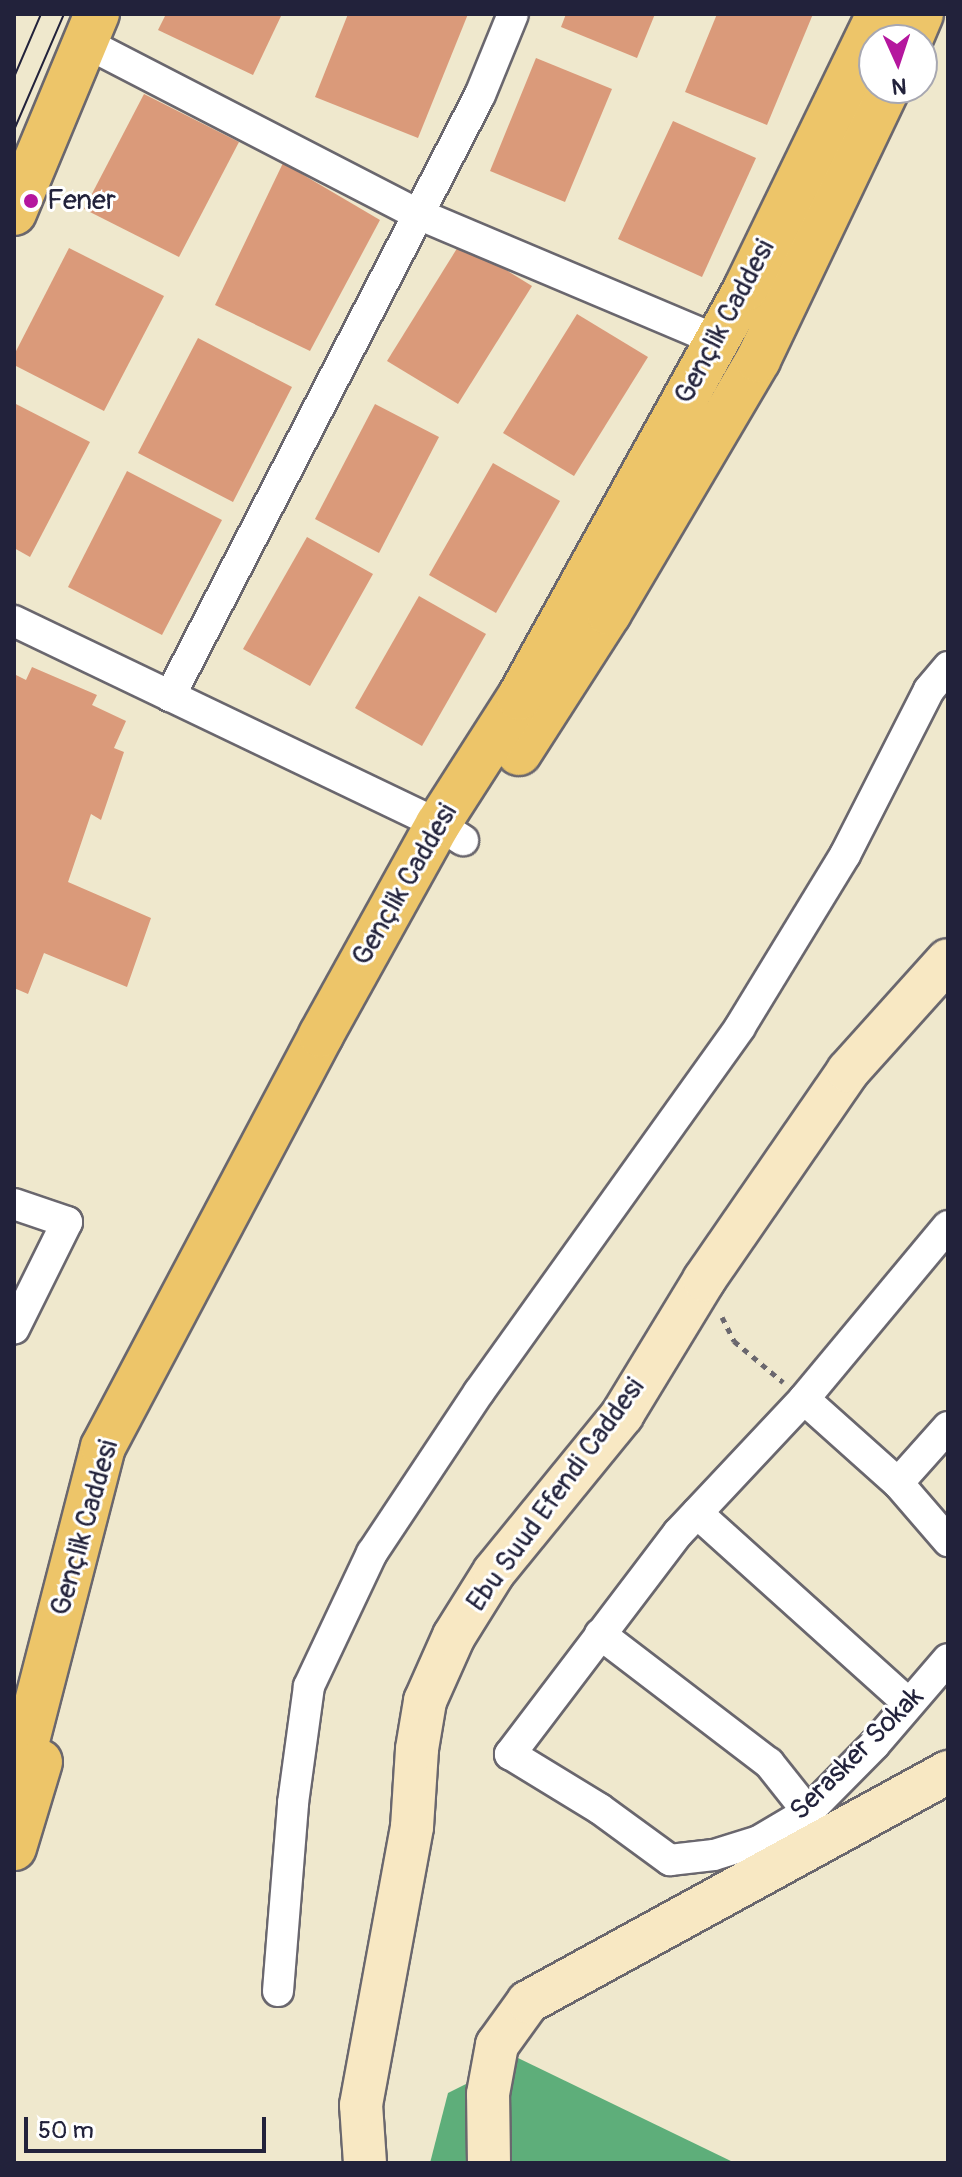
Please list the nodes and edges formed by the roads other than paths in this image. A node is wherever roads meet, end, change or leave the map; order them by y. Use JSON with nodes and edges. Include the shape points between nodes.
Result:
{"nodes":[{"id":1,"x":513,"y":14,"type":"edge"},
{"id":2,"x":879,"y":14,"type":"edge"},
{"id":3,"x":91,"y":29,"type":"edge"},
{"id":4,"x":880,"y":104,"type":"edge"},
{"id":5,"x":14,"y":213,"type":"edge"},
{"id":6,"x":418,"y":214,"type":"junction"},
{"id":7,"x":717,"y":340,"type":"junction"},
{"id":8,"x":14,"y":621,"type":"edge"},
{"id":9,"x":948,"y":667,"type":"edge"},
{"id":10,"x":170,"y":696,"type":"junction"},
{"id":11,"x":450,"y":832,"type":"junction"},
{"id":12,"x":948,"y":960,"type":"edge"},
{"id":13,"x":14,"y":1204,"type":"edge"},
{"id":14,"x":948,"y":1226,"type":"edge"},
{"id":15,"x":14,"y":1329,"type":"edge"},
{"id":16,"x":804,"y":1399,"type":"junction"},
{"id":17,"x":948,"y":1427,"type":"edge"},
{"id":18,"x":898,"y":1483,"type":"junction"},
{"id":19,"x":697,"y":1513,"type":"junction"},
{"id":20,"x":948,"y":1541,"type":"edge"},
{"id":21,"x":600,"y":1634,"type":"junction"},
{"id":22,"x":948,"y":1659,"type":"edge"},
{"id":23,"x":909,"y":1704,"type":"junction"},
{"id":24,"x":948,"y":1772,"type":"edge"},
{"id":25,"x":14,"y":1791,"type":"edge"},
{"id":26,"x":808,"y":1812,"type":"junction"},
{"id":27,"x":14,"y":1848,"type":"edge"},
{"id":28,"x":278,"y":1991,"type":"dead end"},
{"id":29,"x":365,"y":2163,"type":"edge"},
{"id":30,"x":489,"y":2163,"type":"edge"}],
"edges":[{"from":1,"to":6,"type":"street","via":[[480,95]]},
{"from":2,"to":7,"type":"main road","name":"Gençlik Caddesi"},
{"from":3,"to":5,"type":"main road"},
{"from":3,"to":6,"type":"street"},
{"from":4,"to":11,"type":"main road","name":"Gençlik Caddesi","via":[[758,360],[609,613]]},
{"from":6,"to":7,"type":"street"},
{"from":6,"to":10,"type":"street"},
{"from":7,"to":11,"type":"main road","name":"Gençlik Caddesi"},
{"from":8,"to":10,"type":"street"},
{"from":9,"to":28,"type":"street","via":[[929,690],[845,855],[740,1027],[479,1392],[372,1553],[309,1686],[293,1803]]},
{"from":10,"to":11,"type":"street"},
{"from":11,"to":25,"type":"main road","name":"Gençlik Caddesi","via":[[321,1035],[103,1447]]},
{"from":11,"to":27,"type":"main road","name":"Gençlik Caddesi","via":[[123,1449]]},
{"from":12,"to":29,"type":"street","name":"Ebu Suud Efendi Caddesi","via":[[848,1071],[704,1280],[622,1415],[494,1572],[454,1636],[425,1701],[412,1827],[361,2105]]},
{"from":13,"to":15,"type":"street","via":[[67,1222]]},
{"from":14,"to":16,"type":"street"},
{"from":16,"to":18,"type":"street"},
{"from":16,"to":19,"type":"street"},
{"from":17,"to":18,"type":"street"},
{"from":18,"to":20,"type":"street"},
{"from":19,"to":21,"type":"street"},
{"from":19,"to":23,"type":"street"},
{"from":21,"to":26,"type":"street","via":[[769,1763]]},
{"from":21,"to":26,"type":"street","name":"Serasker Sokak","via":[[510,1754],[670,1860],[714,1855],[759,1841]]},
{"from":22,"to":23,"type":"street","name":"Serasker Sokak"},
{"from":23,"to":26,"type":"street","name":"Serasker Sokak"},
{"from":24,"to":30,"type":"street","via":[[528,2002],[497,2045],[488,2094]]}]}
